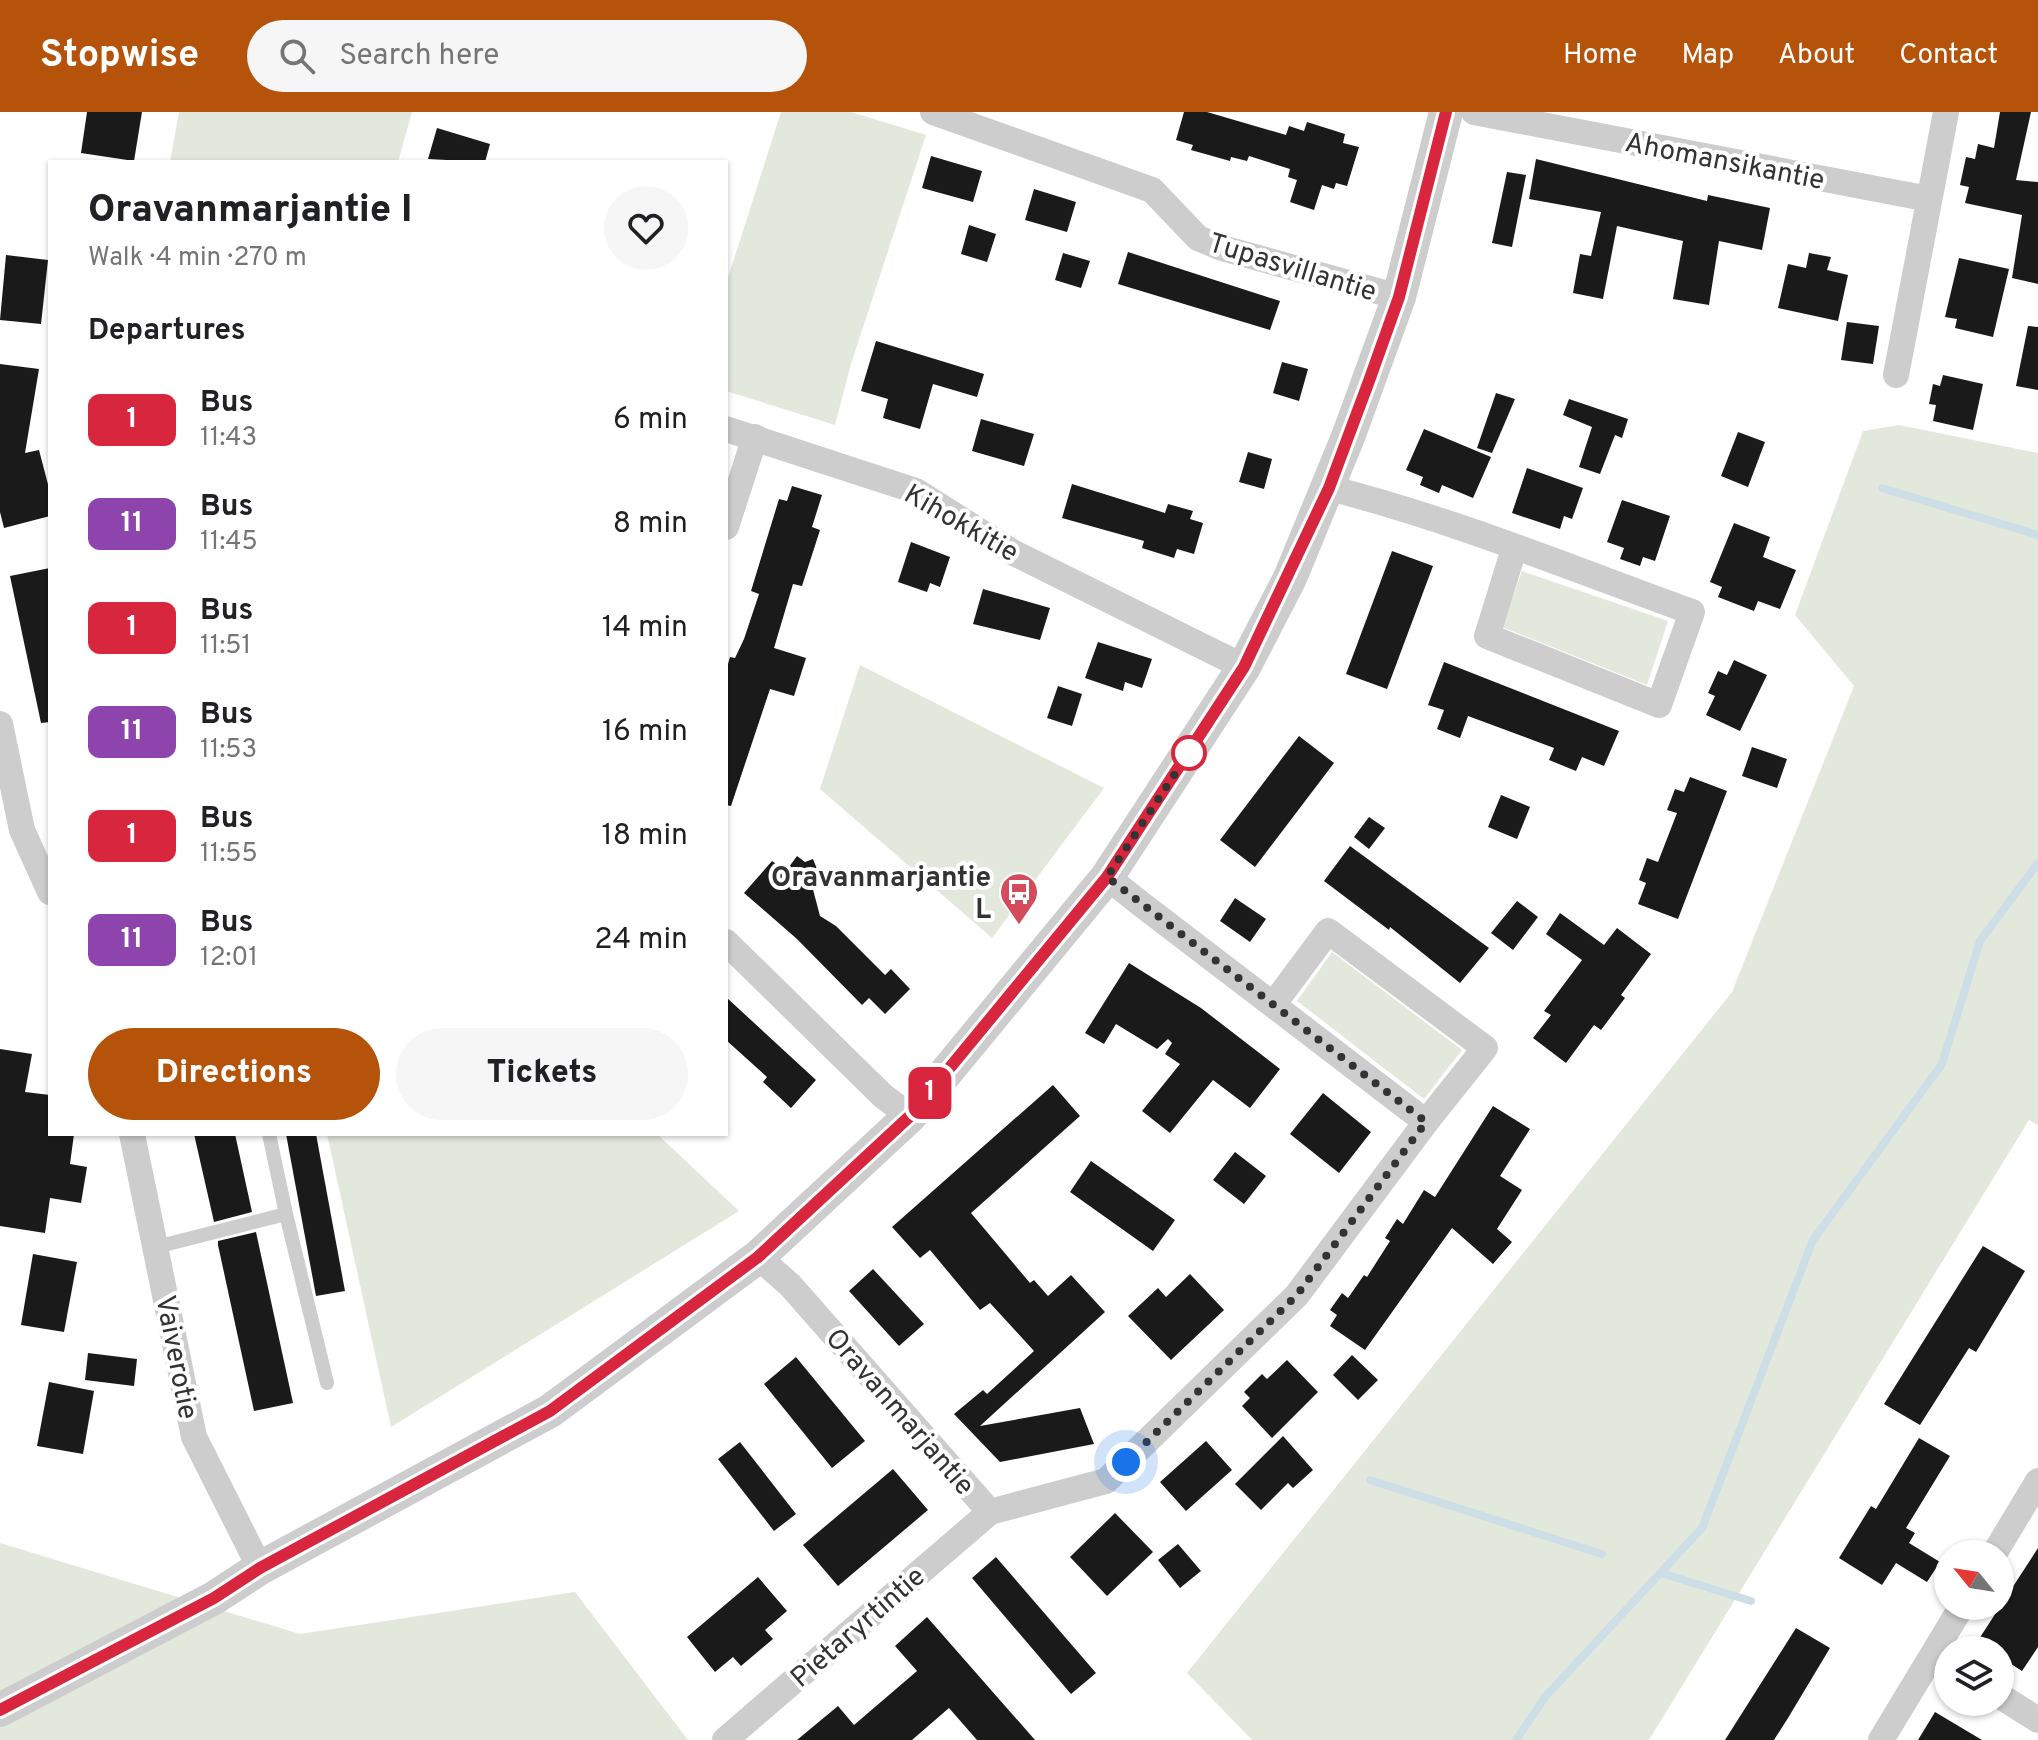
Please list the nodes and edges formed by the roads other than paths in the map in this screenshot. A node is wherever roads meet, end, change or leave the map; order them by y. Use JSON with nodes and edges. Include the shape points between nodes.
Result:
{"nodes":[{"id":1,"x":933,"y":112,"type":"edge"},
{"id":2,"x":1446,"y":112,"type":"edge"},
{"id":3,"x":1474,"y":112,"type":"edge"},
{"id":4,"x":1946,"y":112,"type":"edge"},
{"id":5,"x":1929,"y":199,"type":"junction"},
{"id":6,"x":1399,"y":297,"type":"junction"},
{"id":7,"x":1896,"y":375,"type":"dead end"},
{"id":8,"x":728,"y":430,"type":"edge"},
{"id":9,"x":755,"y":437,"type":"junction"},
{"id":10,"x":1329,"y":488,"type":"junction"},
{"id":11,"x":728,"y":521,"type":"edge"},
{"id":12,"x":1514,"y":549,"type":"junction"},
{"id":13,"x":1244,"y":667,"type":"junction"},
{"id":14,"x":0,"y":724,"type":"edge"},
{"id":15,"x":1107,"y":877,"type":"junction"},
{"id":16,"x":48,"y":888,"type":"edge"},
{"id":17,"x":728,"y":944,"type":"edge"},
{"id":18,"x":1273,"y":1005,"type":"junction"},
{"id":19,"x":910,"y":1116,"type":"junction"},
{"id":20,"x":1426,"y":1122,"type":"junction"},
{"id":21,"x":132,"y":1136,"type":"edge"},
{"id":22,"x":269,"y":1136,"type":"edge"},
{"id":23,"x":286,"y":1214,"type":"junction"},
{"id":24,"x":156,"y":1247,"type":"junction"},
{"id":25,"x":758,"y":1257,"type":"junction"},
{"id":26,"x":327,"y":1383,"type":"dead end"},
{"id":27,"x":2038,"y":1481,"type":"edge"},
{"id":28,"x":990,"y":1512,"type":"junction"},
{"id":29,"x":2002,"y":1540,"type":"edge"},
{"id":30,"x":260,"y":1568,"type":"junction"},
{"id":31,"x":1934,"y":1668,"type":"edge"},
{"id":32,"x":2014,"y":1705,"type":"edge"},
{"id":33,"x":0,"y":1710,"type":"edge"},
{"id":34,"x":2038,"y":1720,"type":"edge"},
{"id":35,"x":725,"y":1740,"type":"edge"},
{"id":36,"x":1881,"y":1740,"type":"edge"}],
"edges":[{"from":1,"to":6,"type":"street","name":"Tupasvillantie","via":[[1152,190],[1198,238],[1222,248]]},
{"from":2,"to":6,"type":"street"},
{"from":3,"to":5,"type":"street","name":"Ahomansikantie"},
{"from":4,"to":5,"type":"street"},
{"from":5,"to":7,"type":"street"},
{"from":6,"to":10,"type":"street"},
{"from":8,"to":9,"type":"street","name":"Kihokkitie"},
{"from":9,"to":11,"type":"street"},
{"from":9,"to":13,"type":"street","name":"Kihokkitie","via":[[916,491],[1014,553]]},
{"from":10,"to":12,"type":"street"},
{"from":10,"to":13,"type":"street"},
{"from":12,"to":12,"type":"street","via":[[1487,636],[1659,705],[1692,612]]},
{"from":13,"to":15,"type":"street"},
{"from":14,"to":16,"type":"street","via":[[22,830]]},
{"from":15,"to":18,"type":"street"},
{"from":15,"to":19,"type":"street"},
{"from":17,"to":19,"type":"street","via":[[883,1096]]},
{"from":18,"to":20,"type":"street"},
{"from":18,"to":20,"type":"street","name":"Oravanmarjantie","via":[[1328,931],[1485,1048]]},
{"from":19,"to":25,"type":"street"},
{"from":20,"to":28,"type":"street","name":"Oravanmarjantie","via":[[1297,1295],[1106,1481]]},
{"from":21,"to":24,"type":"street","name":"Vaiverotie"},
{"from":22,"to":23,"type":"lane"},
{"from":23,"to":24,"type":"lane"},
{"from":23,"to":26,"type":"lane"},
{"from":24,"to":30,"type":"street","name":"Vaiverotie","via":[[194,1437]]},
{"from":25,"to":28,"type":"street","name":"Oravanmarjantie","via":[[790,1285]]},
{"from":25,"to":30,"type":"street","via":[[550,1411]]},
{"from":27,"to":29,"type":"street"},
{"from":28,"to":35,"type":"street","name":"Pietaryrtintie"},
{"from":30,"to":33,"type":"street","via":[[214,1598]]},
{"from":31,"to":36,"type":"street"},
{"from":32,"to":34,"type":"street"}]}
